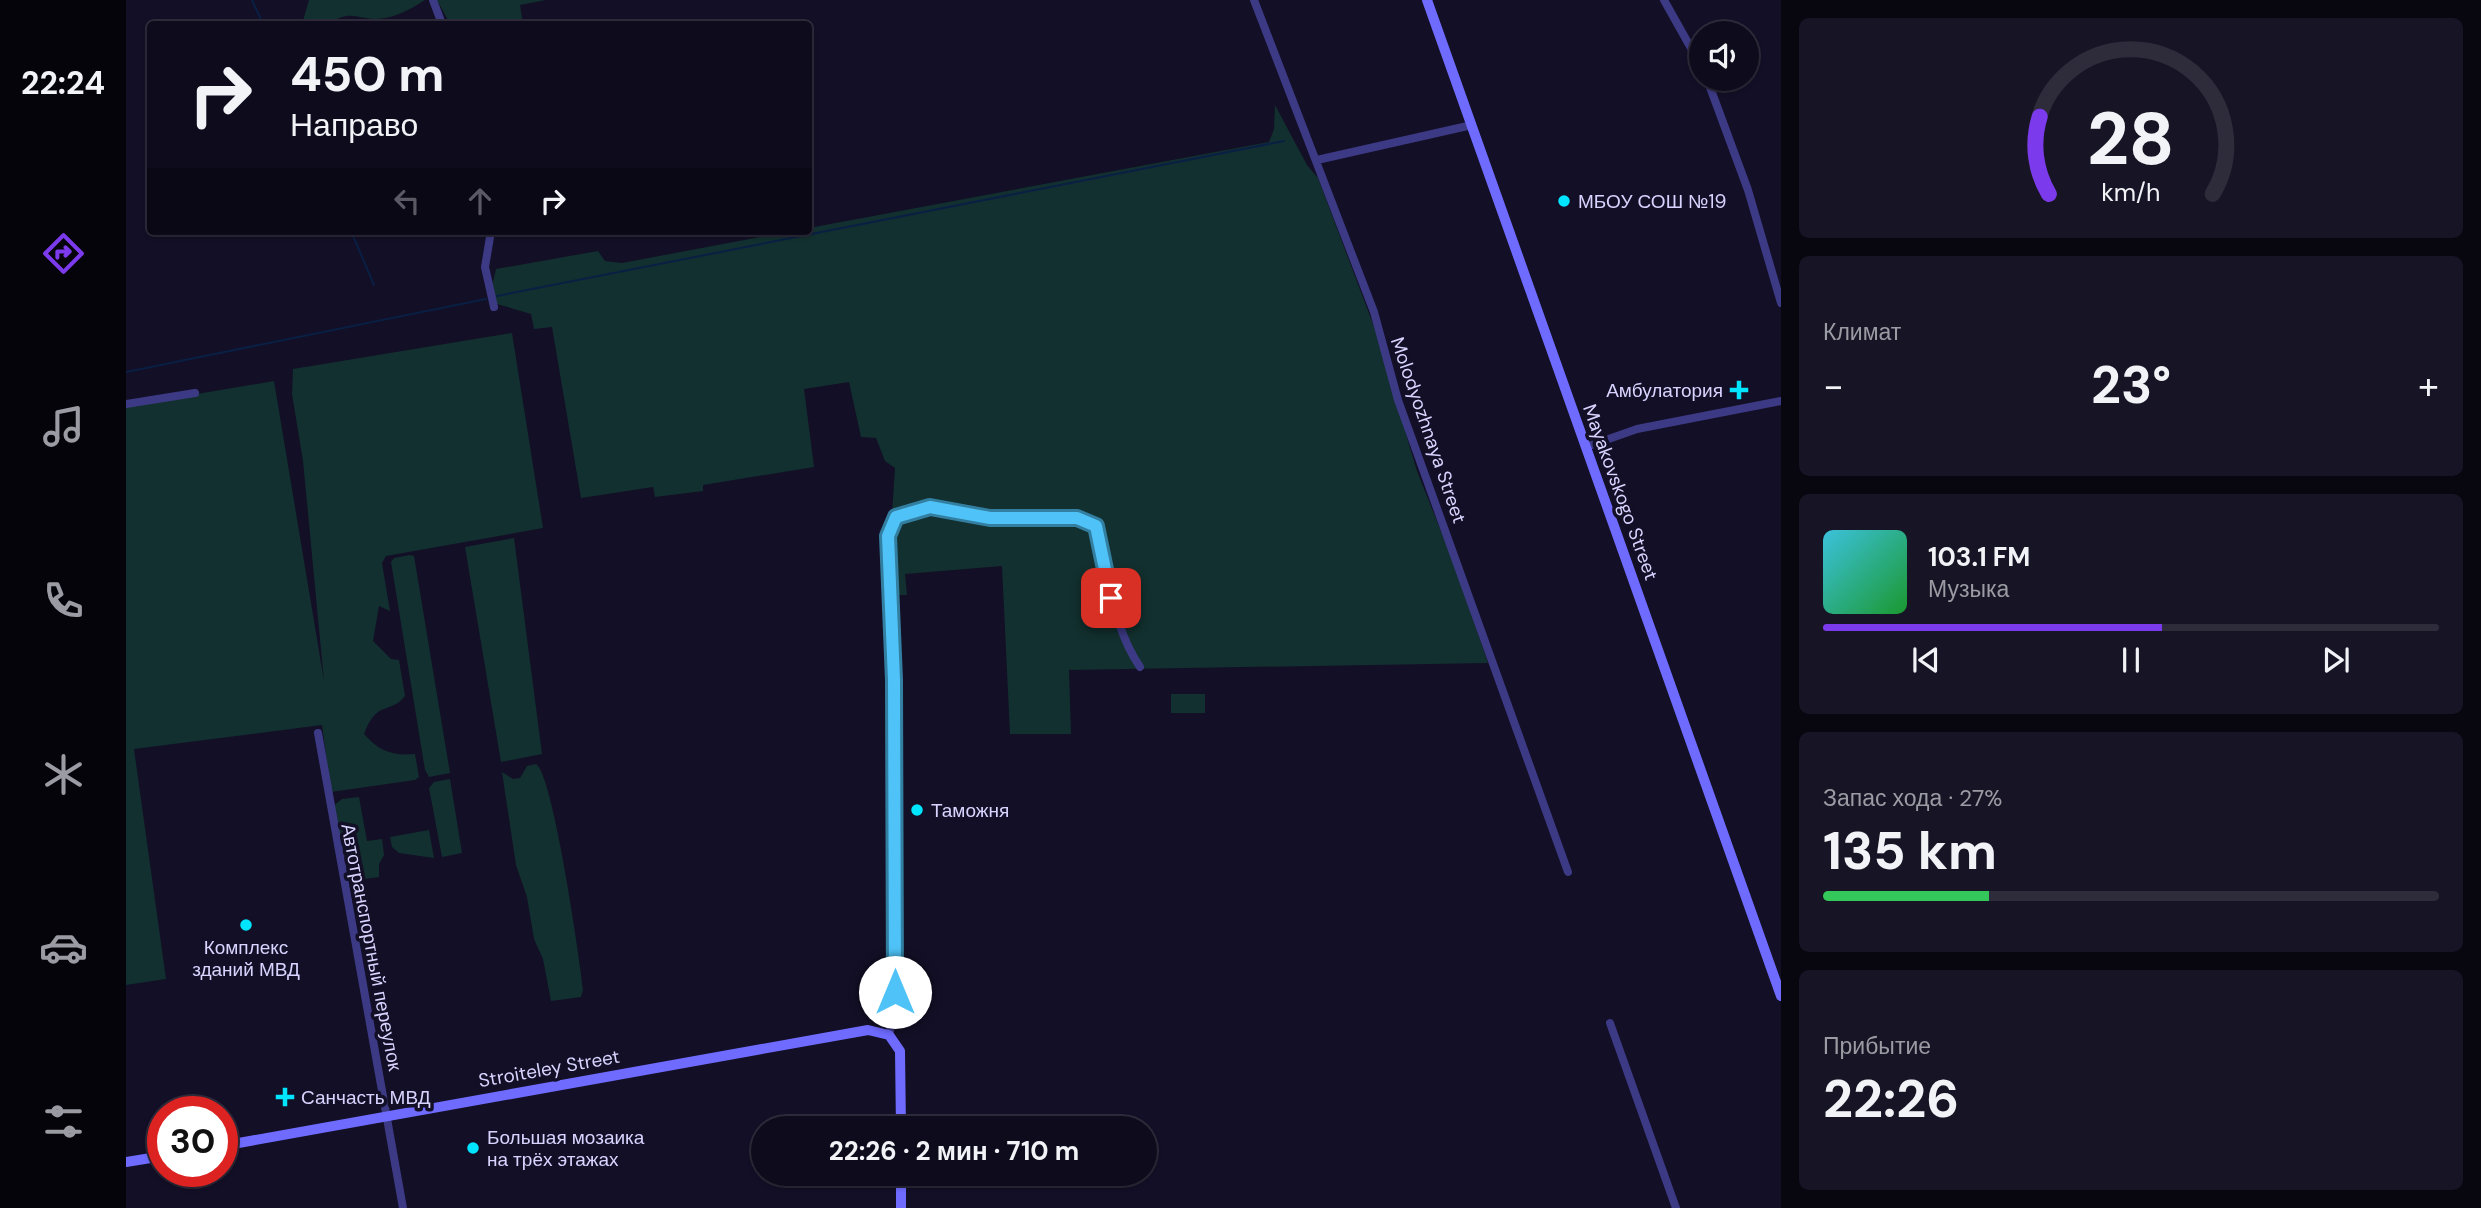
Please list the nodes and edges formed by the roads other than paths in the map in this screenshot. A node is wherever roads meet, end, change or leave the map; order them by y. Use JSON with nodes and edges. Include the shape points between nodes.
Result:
{"nodes":[{"id":1,"x":433,"y":0,"type":"edge"},
{"id":2,"x":1254,"y":0,"type":"edge"},
{"id":3,"x":1427,"y":0,"type":"edge"},
{"id":4,"x":1664,"y":0,"type":"edge"},
{"id":5,"x":441,"y":21,"type":"edge"},
{"id":6,"x":1689,"y":45,"type":"edge"},
{"id":7,"x":1711,"y":91,"type":"edge"},
{"id":8,"x":1472,"y":125,"type":"junction"},
{"id":9,"x":1317,"y":160,"type":"junction"},
{"id":10,"x":490,"y":235,"type":"edge"},
{"id":11,"x":1781,"y":303,"type":"edge"},
{"id":12,"x":494,"y":307,"type":"dead end"},
{"id":13,"x":195,"y":393,"type":"dead end"},
{"id":14,"x":1781,"y":401,"type":"edge"},
{"id":15,"x":126,"y":404,"type":"edge"},
{"id":16,"x":1586,"y":447,"type":"junction"},
{"id":17,"x":1140,"y":667,"type":"dead end"},
{"id":18,"x":317,"y":733,"type":"dead end"},
{"id":19,"x":1568,"y":872,"type":"dead end"},
{"id":20,"x":1781,"y":996,"type":"edge"},
{"id":21,"x":1610,"y":1023,"type":"dead end"},
{"id":22,"x":886,"y":1033,"type":"junction"},
{"id":23,"x":389,"y":1115,"type":"junction"},
{"id":24,"x":901,"y":1116,"type":"edge"},
{"id":25,"x":238,"y":1143,"type":"edge"},
{"id":26,"x":147,"y":1159,"type":"edge"},
{"id":27,"x":126,"y":1162,"type":"edge"},
{"id":28,"x":901,"y":1186,"type":"edge"},
{"id":29,"x":403,"y":1208,"type":"edge"},
{"id":30,"x":901,"y":1208,"type":"edge"},
{"id":31,"x":1676,"y":1208,"type":"edge"}],
"edges":[{"from":1,"to":5,"type":"street"},
{"from":2,"to":9,"type":"street","name":"Molodyozhnaya Street"},
{"from":3,"to":8,"type":"street","name":"Mayakovskogo Street"},
{"from":4,"to":6,"type":"street"},
{"from":7,"to":11,"type":"street","via":[[1744,178]]},
{"from":8,"to":9,"type":"street"},
{"from":8,"to":16,"type":"street","name":"Mayakovskogo Street"},
{"from":9,"to":19,"type":"street","name":"Molodyozhnaya Street"},
{"from":10,"to":12,"type":"street","via":[[485,267]]},
{"from":13,"to":15,"type":"street"},
{"from":14,"to":16,"type":"street","via":[[1637,429]]},
{"from":16,"to":20,"type":"street","name":"Mayakovskogo Street"},
{"from":17,"to":22,"type":"street","via":[[1114,612],[1096,526],[1077,518],[990,518],[930,507],[896,517],[888,536],[894,680],[895,1011]]},
{"from":18,"to":23,"type":"street","name":"Автотранспортный переулок"},
{"from":21,"to":31,"type":"street"},
{"from":22,"to":23,"type":"street","name":"Stroiteley Street","via":[[855,1032]]},
{"from":22,"to":24,"type":"street","via":[[900,1051]]},
{"from":23,"to":25,"type":"street","name":"Stroiteley Street"},
{"from":23,"to":29,"type":"street","name":"Автотранспортный переулок"},
{"from":26,"to":27,"type":"street"},
{"from":28,"to":30,"type":"street"}]}
